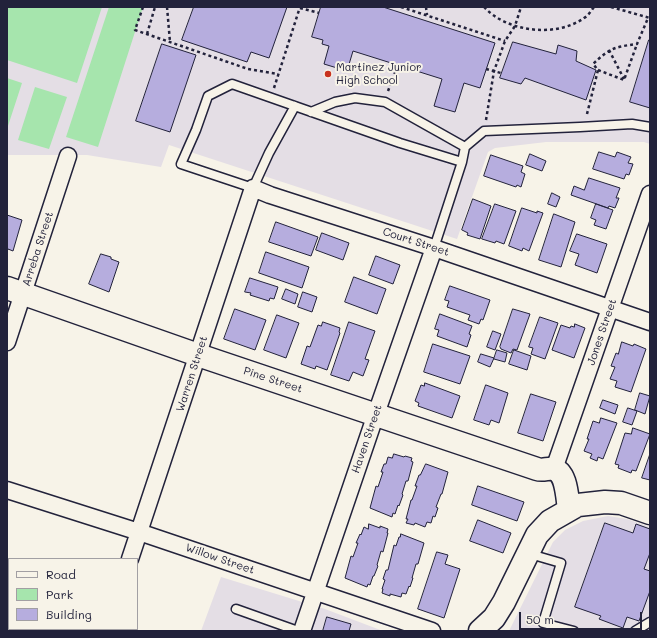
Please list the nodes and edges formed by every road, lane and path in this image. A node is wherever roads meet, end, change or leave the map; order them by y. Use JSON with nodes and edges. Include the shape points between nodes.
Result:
{"nodes":[{"id":1,"x":142,"y":7,"type":"edge"},
{"id":2,"x":155,"y":7,"type":"edge"},
{"id":3,"x":167,"y":7,"type":"edge"},
{"id":4,"x":300,"y":7,"type":"edge"},
{"id":5,"x":401,"y":7,"type":"edge"},
{"id":6,"x":426,"y":7,"type":"edge"},
{"id":7,"x":484,"y":7,"type":"edge"},
{"id":8,"x":521,"y":7,"type":"edge"},
{"id":9,"x":594,"y":7,"type":"edge"},
{"id":10,"x":611,"y":7,"type":"edge"},
{"id":11,"x":319,"y":13,"type":"dead end"},
{"id":12,"x":427,"y":15,"type":"junction"},
{"id":13,"x":649,"y":18,"type":"edge"},
{"id":14,"x":515,"y":26,"type":"junction"},
{"id":15,"x":147,"y":34,"type":"junction"},
{"id":16,"x":505,"y":41,"type":"junction"},
{"id":17,"x":170,"y":42,"type":"junction"},
{"id":18,"x":637,"y":44,"type":"junction"},
{"id":19,"x":609,"y":50,"type":"junction"},
{"id":20,"x":398,"y":65,"type":"dead end"},
{"id":21,"x":486,"y":69,"type":"dead end"},
{"id":22,"x":598,"y":70,"type":"junction"},
{"id":23,"x":494,"y":71,"type":"junction"},
{"id":24,"x":501,"y":73,"type":"dead end"},
{"id":25,"x":278,"y":74,"type":"junction"},
{"id":26,"x":624,"y":80,"type":"junction"},
{"id":27,"x":273,"y":90,"type":"dead end"},
{"id":28,"x":388,"y":92,"type":"dead end"},
{"id":29,"x":295,"y":106,"type":"junction"},
{"id":30,"x":311,"y":112,"type":"junction"},
{"id":31,"x":587,"y":114,"type":"dead end"},
{"id":32,"x":486,"y":120,"type":"dead end"},
{"id":33,"x":650,"y":127,"type":"edge"},
{"id":34,"x":465,"y":147,"type":"junction"},
{"id":35,"x":68,"y":156,"type":"dead end"},
{"id":36,"x":462,"y":162,"type":"junction"},
{"id":37,"x":253,"y":188,"type":"junction"},
{"id":38,"x":650,"y":194,"type":"edge"},
{"id":39,"x":434,"y":248,"type":"junction"},
{"id":40,"x":15,"y":291,"type":"edge"},
{"id":41,"x":611,"y":308,"type":"junction"},
{"id":42,"x":650,"y":322,"type":"edge"},
{"id":43,"x":7,"y":342,"type":"edge"},
{"id":44,"x":198,"y":355,"type":"junction"},
{"id":45,"x":376,"y":414,"type":"junction"},
{"id":46,"x":547,"y":470,"type":"junction"},
{"id":47,"x":7,"y":490,"type":"edge"},
{"id":48,"x":569,"y":509,"type":"junction"},
{"id":49,"x":650,"y":513,"type":"edge"},
{"id":50,"x":139,"y":532,"type":"junction"},
{"id":51,"x":528,"y":553,"type":"junction"},
{"id":52,"x":130,"y":558,"type":"edge"},
{"id":53,"x":316,"y":592,"type":"junction"},
{"id":54,"x":236,"y":609,"type":"dead end"},
{"id":55,"x":650,"y":622,"type":"edge"},
{"id":56,"x":298,"y":631,"type":"edge"},
{"id":57,"x":302,"y":631,"type":"edge"},
{"id":58,"x":432,"y":631,"type":"edge"},
{"id":59,"x":480,"y":631,"type":"edge"},
{"id":60,"x":574,"y":631,"type":"edge"},
{"id":61,"x":634,"y":631,"type":"edge"}],
"edges":[{"from":1,"to":15,"type":"path","via":[[135,30]]},
{"from":2,"to":15,"type":"path"},
{"from":3,"to":17,"type":"path"},
{"from":4,"to":11,"type":"path"},
{"from":4,"to":25,"type":"path"},
{"from":5,"to":12,"type":"path"},
{"from":6,"to":12,"type":"path"},
{"from":7,"to":14,"type":"path"},
{"from":8,"to":14,"type":"path"},
{"from":9,"to":14,"type":"path","via":[[584,18],[566,26],[547,30]]},
{"from":10,"to":13,"type":"path"},
{"from":12,"to":16,"type":"path"},
{"from":13,"to":18,"type":"path"},
{"from":14,"to":16,"type":"path"},
{"from":15,"to":17,"type":"path"},
{"from":16,"to":23,"type":"path"},
{"from":17,"to":25,"type":"path","via":[[248,69]]},
{"from":18,"to":19,"type":"path"},
{"from":18,"to":26,"type":"path"},
{"from":19,"to":22,"type":"path","via":[[593,64]]},
{"from":19,"to":26,"type":"path"},
{"from":20,"to":28,"type":"path"},
{"from":21,"to":23,"type":"path","bridge":true},
{"from":22,"to":26,"type":"path"},
{"from":22,"to":31,"type":"path"},
{"from":23,"to":24,"type":"path","bridge":true},
{"from":23,"to":32,"type":"path"},
{"from":25,"to":27,"type":"path"},
{"from":29,"to":30,"type":"lane"},
{"from":29,"to":37,"type":"lane"},
{"from":29,"to":37,"type":"lane","name":"Court Street","via":[[232,84],[208,96],[182,164]]},
{"from":30,"to":34,"type":"lane","via":[[334,102],[356,98],[385,102]]},
{"from":30,"to":36,"type":"lane"},
{"from":33,"to":34,"type":"lane","via":[[632,124],[484,131]]},
{"from":34,"to":36,"type":"lane"},
{"from":35,"to":40,"type":"street","name":"Arreba Street"},
{"from":36,"to":39,"type":"lane"},
{"from":37,"to":39,"type":"street","name":"Court Street"},
{"from":37,"to":44,"type":"street","name":"Warren Street"},
{"from":38,"to":41,"type":"street","name":"Jones Street"},
{"from":39,"to":41,"type":"street","name":"Court Street"},
{"from":39,"to":45,"type":"street","name":"Haven Street"},
{"from":40,"to":43,"type":"street","name":"Arreba Street"},
{"from":40,"to":44,"type":"street","name":"Pine Street"},
{"from":41,"to":42,"type":"street","name":"Court Street"},
{"from":41,"to":46,"type":"street","name":"Jones Street"},
{"from":44,"to":45,"type":"street","name":"Pine Street"},
{"from":44,"to":50,"type":"street","name":"Warren Street"},
{"from":45,"to":46,"type":"street","name":"Pine Street"},
{"from":45,"to":53,"type":"street","name":"Haven Street"},
{"from":46,"to":48,"type":"street","via":[[561,474],[565,482]]},
{"from":47,"to":50,"type":"street","name":"Willow Street"},
{"from":48,"to":49,"type":"street","via":[[578,504],[605,502],[621,503]]},
{"from":48,"to":51,"type":"street","via":[[550,521],[537,535]]},
{"from":50,"to":52,"type":"street","name":"Warren Street"},
{"from":50,"to":53,"type":"street","name":"Willow Street"},
{"from":51,"to":59,"type":"street","via":[[498,612]]},
{"from":51,"to":60,"type":"lane","via":[[561,563],[543,623]]},
{"from":53,"to":57,"type":"street","name":"Haven Street"},
{"from":53,"to":58,"type":"street","name":"Willow Street"},
{"from":54,"to":56,"type":"lane"},
{"from":55,"to":61,"type":"lane"}]}
